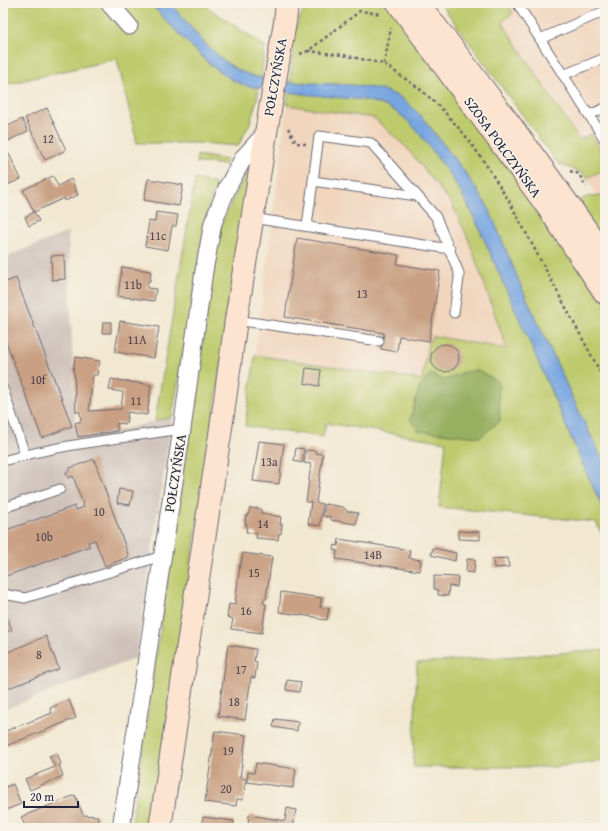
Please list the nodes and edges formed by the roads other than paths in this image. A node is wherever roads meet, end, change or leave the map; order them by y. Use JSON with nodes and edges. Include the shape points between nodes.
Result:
{"nodes":[{"id":1,"x":110,"y":3,"type":"edge"},
{"id":2,"x":300,"y":3,"type":"edge"},
{"id":3,"x":519,"y":3,"type":"edge"},
{"id":4,"x":403,"y":8,"type":"edge"},
{"id":5,"x":605,"y":11,"type":"edge"},
{"id":6,"x":286,"y":13,"type":"edge"},
{"id":7,"x":129,"y":26,"type":"dead end"},
{"id":8,"x":540,"y":39,"type":"junction"},
{"id":9,"x":605,"y":58,"type":"edge"},
{"id":10,"x":563,"y":75,"type":"junction"},
{"id":11,"x":605,"y":108,"type":"edge"},
{"id":12,"x":589,"y":115,"type":"junction"},
{"id":13,"x":266,"y":132,"type":"junction"},
{"id":14,"x":605,"y":140,"type":"edge"},
{"id":15,"x":314,"y":181,"type":"junction"},
{"id":16,"x":417,"y":196,"type":"junction"},
{"id":17,"x":252,"y":218,"type":"junction"},
{"id":18,"x":307,"y":226,"type":"junction"},
{"id":19,"x":450,"y":248,"type":"junction"},
{"id":20,"x":605,"y":257,"type":"edge"},
{"id":21,"x":605,"y":293,"type":"edge"},
{"id":22,"x":454,"y":313,"type":"dead end"},
{"id":23,"x":236,"y":320,"type":"junction"},
{"id":24,"x":379,"y":341,"type":"dead end"},
{"id":25,"x":3,"y":389,"type":"edge"},
{"id":26,"x":182,"y":429,"type":"junction"},
{"id":27,"x":25,"y":455,"type":"junction"},
{"id":28,"x":3,"y":461,"type":"edge"},
{"id":29,"x":60,"y":489,"type":"dead end"},
{"id":30,"x":3,"y":508,"type":"edge"},
{"id":31,"x":162,"y":556,"type":"junction"},
{"id":32,"x":3,"y":594,"type":"edge"},
{"id":33,"x":121,"y":828,"type":"edge"},
{"id":34,"x":160,"y":828,"type":"edge"}],
"edges":[{"from":1,"to":7,"type":"street"},
{"from":2,"to":6,"type":"street","name":"POŁCZYŃSKA"},
{"from":3,"to":8,"type":"lane","via":[[520,9]]},
{"from":4,"to":20,"type":"street","name":"SZOSA POŁCZYŃSKA","via":[[456,52],[564,197]]},
{"from":4,"to":21,"type":"street","name":"SZOSA POŁCZYŃSKA","via":[[549,209]]},
{"from":5,"to":8,"type":"lane"},
{"from":6,"to":13,"type":"street","name":"POŁCZYŃSKA"},
{"from":8,"to":10,"type":"lane"},
{"from":9,"to":10,"type":"lane"},
{"from":10,"to":12,"type":"lane"},
{"from":11,"to":12,"type":"lane"},
{"from":12,"to":14,"type":"lane"},
{"from":13,"to":17,"type":"street","name":"POŁCZYŃSKA"},
{"from":13,"to":26,"type":"street","name":"POŁCZYŃSKA","via":[[244,157],[227,188],[213,223]]},
{"from":15,"to":16,"type":"lane"},
{"from":15,"to":16,"type":"lane","via":[[319,136],[371,143]]},
{"from":15,"to":18,"type":"lane"},
{"from":16,"to":19,"type":"lane","via":[[436,217]]},
{"from":17,"to":18,"type":"lane"},
{"from":17,"to":23,"type":"street","name":"POŁCZYŃSKA"},
{"from":18,"to":19,"type":"lane"},
{"from":19,"to":22,"type":"lane","via":[[459,273]]},
{"from":23,"to":24,"type":"lane"},
{"from":23,"to":34,"type":"street","name":"POŁCZYŃSKA"},
{"from":25,"to":27,"type":"lane"},
{"from":26,"to":27,"type":"lane","via":[[81,443]]},
{"from":26,"to":31,"type":"street","name":"POŁCZYŃSKA"},
{"from":27,"to":28,"type":"lane"},
{"from":29,"to":30,"type":"lane"},
{"from":31,"to":32,"type":"lane","via":[[25,598]]},
{"from":31,"to":33,"type":"street","name":"POŁCZYŃSKA"}]}
